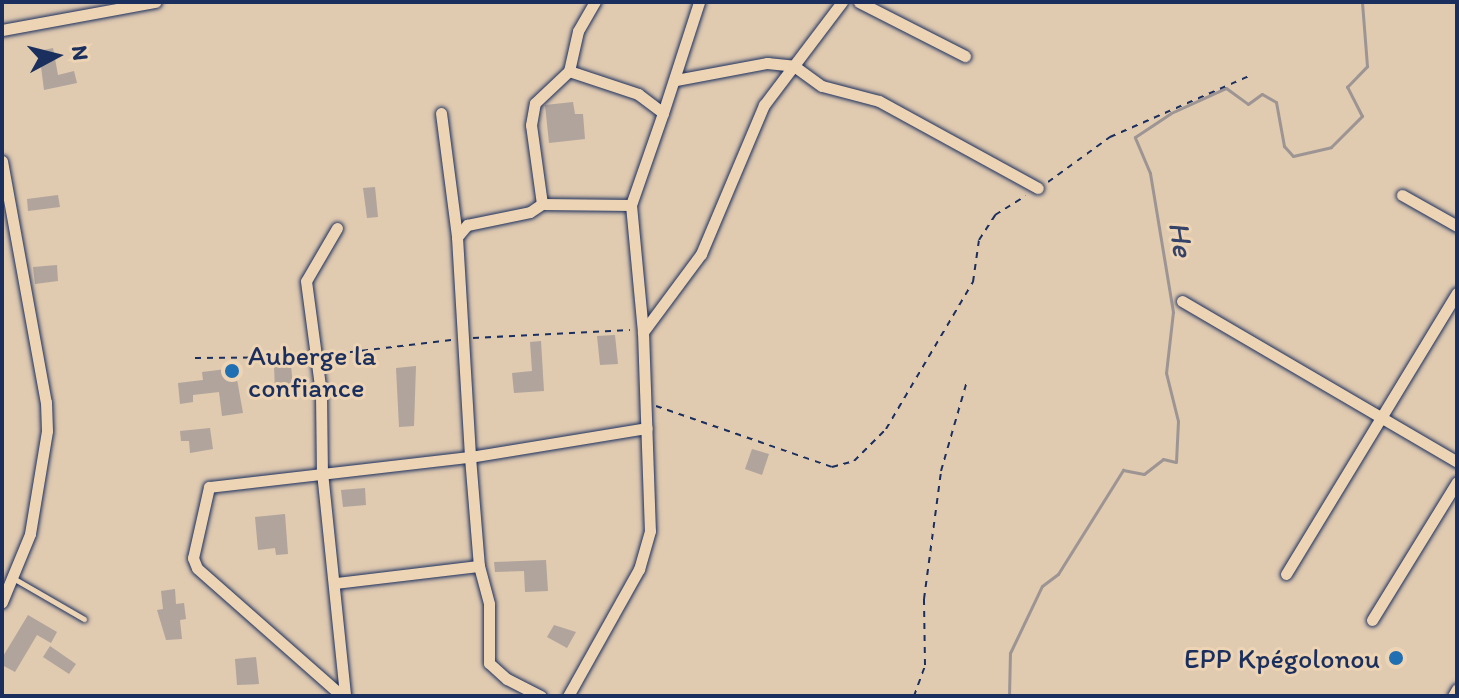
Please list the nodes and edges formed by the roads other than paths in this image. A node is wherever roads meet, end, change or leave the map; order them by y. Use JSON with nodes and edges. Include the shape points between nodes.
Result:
{"nodes":[{"id":1,"x":155,"y":2,"type":"edge"},
{"id":2,"x":595,"y":2,"type":"edge"},
{"id":3,"x":699,"y":2,"type":"edge"},
{"id":4,"x":842,"y":2,"type":"edge"},
{"id":5,"x":859,"y":2,"type":"edge"},
{"id":6,"x":2,"y":30,"type":"edge"},
{"id":7,"x":965,"y":56,"type":"dead end"},
{"id":8,"x":794,"y":66,"type":"junction"},
{"id":9,"x":569,"y":71,"type":"junction"},
{"id":10,"x":676,"y":80,"type":"junction"},
{"id":11,"x":441,"y":113,"type":"dead end"},
{"id":12,"x":663,"y":113,"type":"junction"},
{"id":13,"x":2,"y":161,"type":"edge"},
{"id":14,"x":1038,"y":188,"type":"road end"},
{"id":15,"x":1402,"y":195,"type":"dead end"},
{"id":16,"x":542,"y":204,"type":"junction"},
{"id":17,"x":631,"y":205,"type":"junction"},
{"id":18,"x":1457,"y":226,"type":"edge"},
{"id":19,"x":337,"y":228,"type":"dead end"},
{"id":20,"x":457,"y":237,"type":"junction"},
{"id":21,"x":1457,"y":293,"type":"edge"},
{"id":22,"x":1182,"y":301,"type":"dead end"},
{"id":23,"x":643,"y":332,"type":"junction"},
{"id":24,"x":1381,"y":417,"type":"junction"},
{"id":25,"x":647,"y":428,"type":"junction"},
{"id":26,"x":470,"y":457,"type":"junction"},
{"id":27,"x":1457,"y":462,"type":"edge"},
{"id":28,"x":322,"y":472,"type":"junction"},
{"id":29,"x":1457,"y":482,"type":"edge"},
{"id":30,"x":479,"y":566,"type":"junction"},
{"id":31,"x":2,"y":569,"type":"edge"},
{"id":32,"x":1286,"y":574,"type":"dead end"},
{"id":33,"x":13,"y":578,"type":"junction"},
{"id":34,"x":336,"y":583,"type":"junction"},
{"id":35,"x":2,"y":602,"type":"edge"},
{"id":36,"x":84,"y":619,"type":"dead end"},
{"id":37,"x":1372,"y":620,"type":"dead end"},
{"id":38,"x":1457,"y":689,"type":"edge"},
{"id":39,"x":344,"y":696,"type":"edge"},
{"id":40,"x":541,"y":696,"type":"edge"},
{"id":41,"x":568,"y":696,"type":"edge"},
{"id":42,"x":1453,"y":696,"type":"edge"}],
"edges":[{"from":1,"to":6,"type":"street"},
{"from":2,"to":9,"type":"street","via":[[578,31]]},
{"from":3,"to":10,"type":"street"},
{"from":4,"to":8,"type":"street","via":[[830,11],[816,43]]},
{"from":5,"to":7,"type":"street"},
{"from":8,"to":10,"type":"street","via":[[767,63]]},
{"from":8,"to":14,"type":"street","via":[[822,86],[879,101]]},
{"from":8,"to":23,"type":"street","via":[[764,105],[701,254]]},
{"from":9,"to":12,"type":"street","via":[[638,94]]},
{"from":9,"to":16,"type":"street","via":[[535,103],[531,125]]},
{"from":10,"to":12,"type":"street"},
{"from":11,"to":20,"type":"street"},
{"from":12,"to":17,"type":"street"},
{"from":13,"to":33,"type":"street","via":[[47,431],[30,534]]},
{"from":15,"to":18,"type":"street"},
{"from":16,"to":17,"type":"street"},
{"from":16,"to":20,"type":"street","via":[[530,212],[467,225]]},
{"from":17,"to":23,"type":"street"},
{"from":19,"to":28,"type":"street","via":[[306,281]]},
{"from":20,"to":26,"type":"street"},
{"from":21,"to":24,"type":"street"},
{"from":22,"to":24,"type":"street"},
{"from":23,"to":25,"type":"street"},
{"from":24,"to":27,"type":"street"},
{"from":24,"to":32,"type":"street"},
{"from":25,"to":26,"type":"street"},
{"from":25,"to":41,"type":"street","via":[[646,544],[639,569]]},
{"from":26,"to":28,"type":"street"},
{"from":26,"to":30,"type":"street"},
{"from":28,"to":34,"type":"street"},
{"from":28,"to":39,"type":"street","via":[[214,483],[207,493],[193,558],[207,581]]},
{"from":29,"to":37,"type":"street"},
{"from":30,"to":34,"type":"street"},
{"from":30,"to":40,"type":"street","via":[[489,604],[489,663]]},
{"from":31,"to":33,"type":"street"},
{"from":33,"to":35,"type":"street"},
{"from":33,"to":36,"type":"lane"},
{"from":34,"to":39,"type":"street"},
{"from":38,"to":42,"type":"street"}]}
